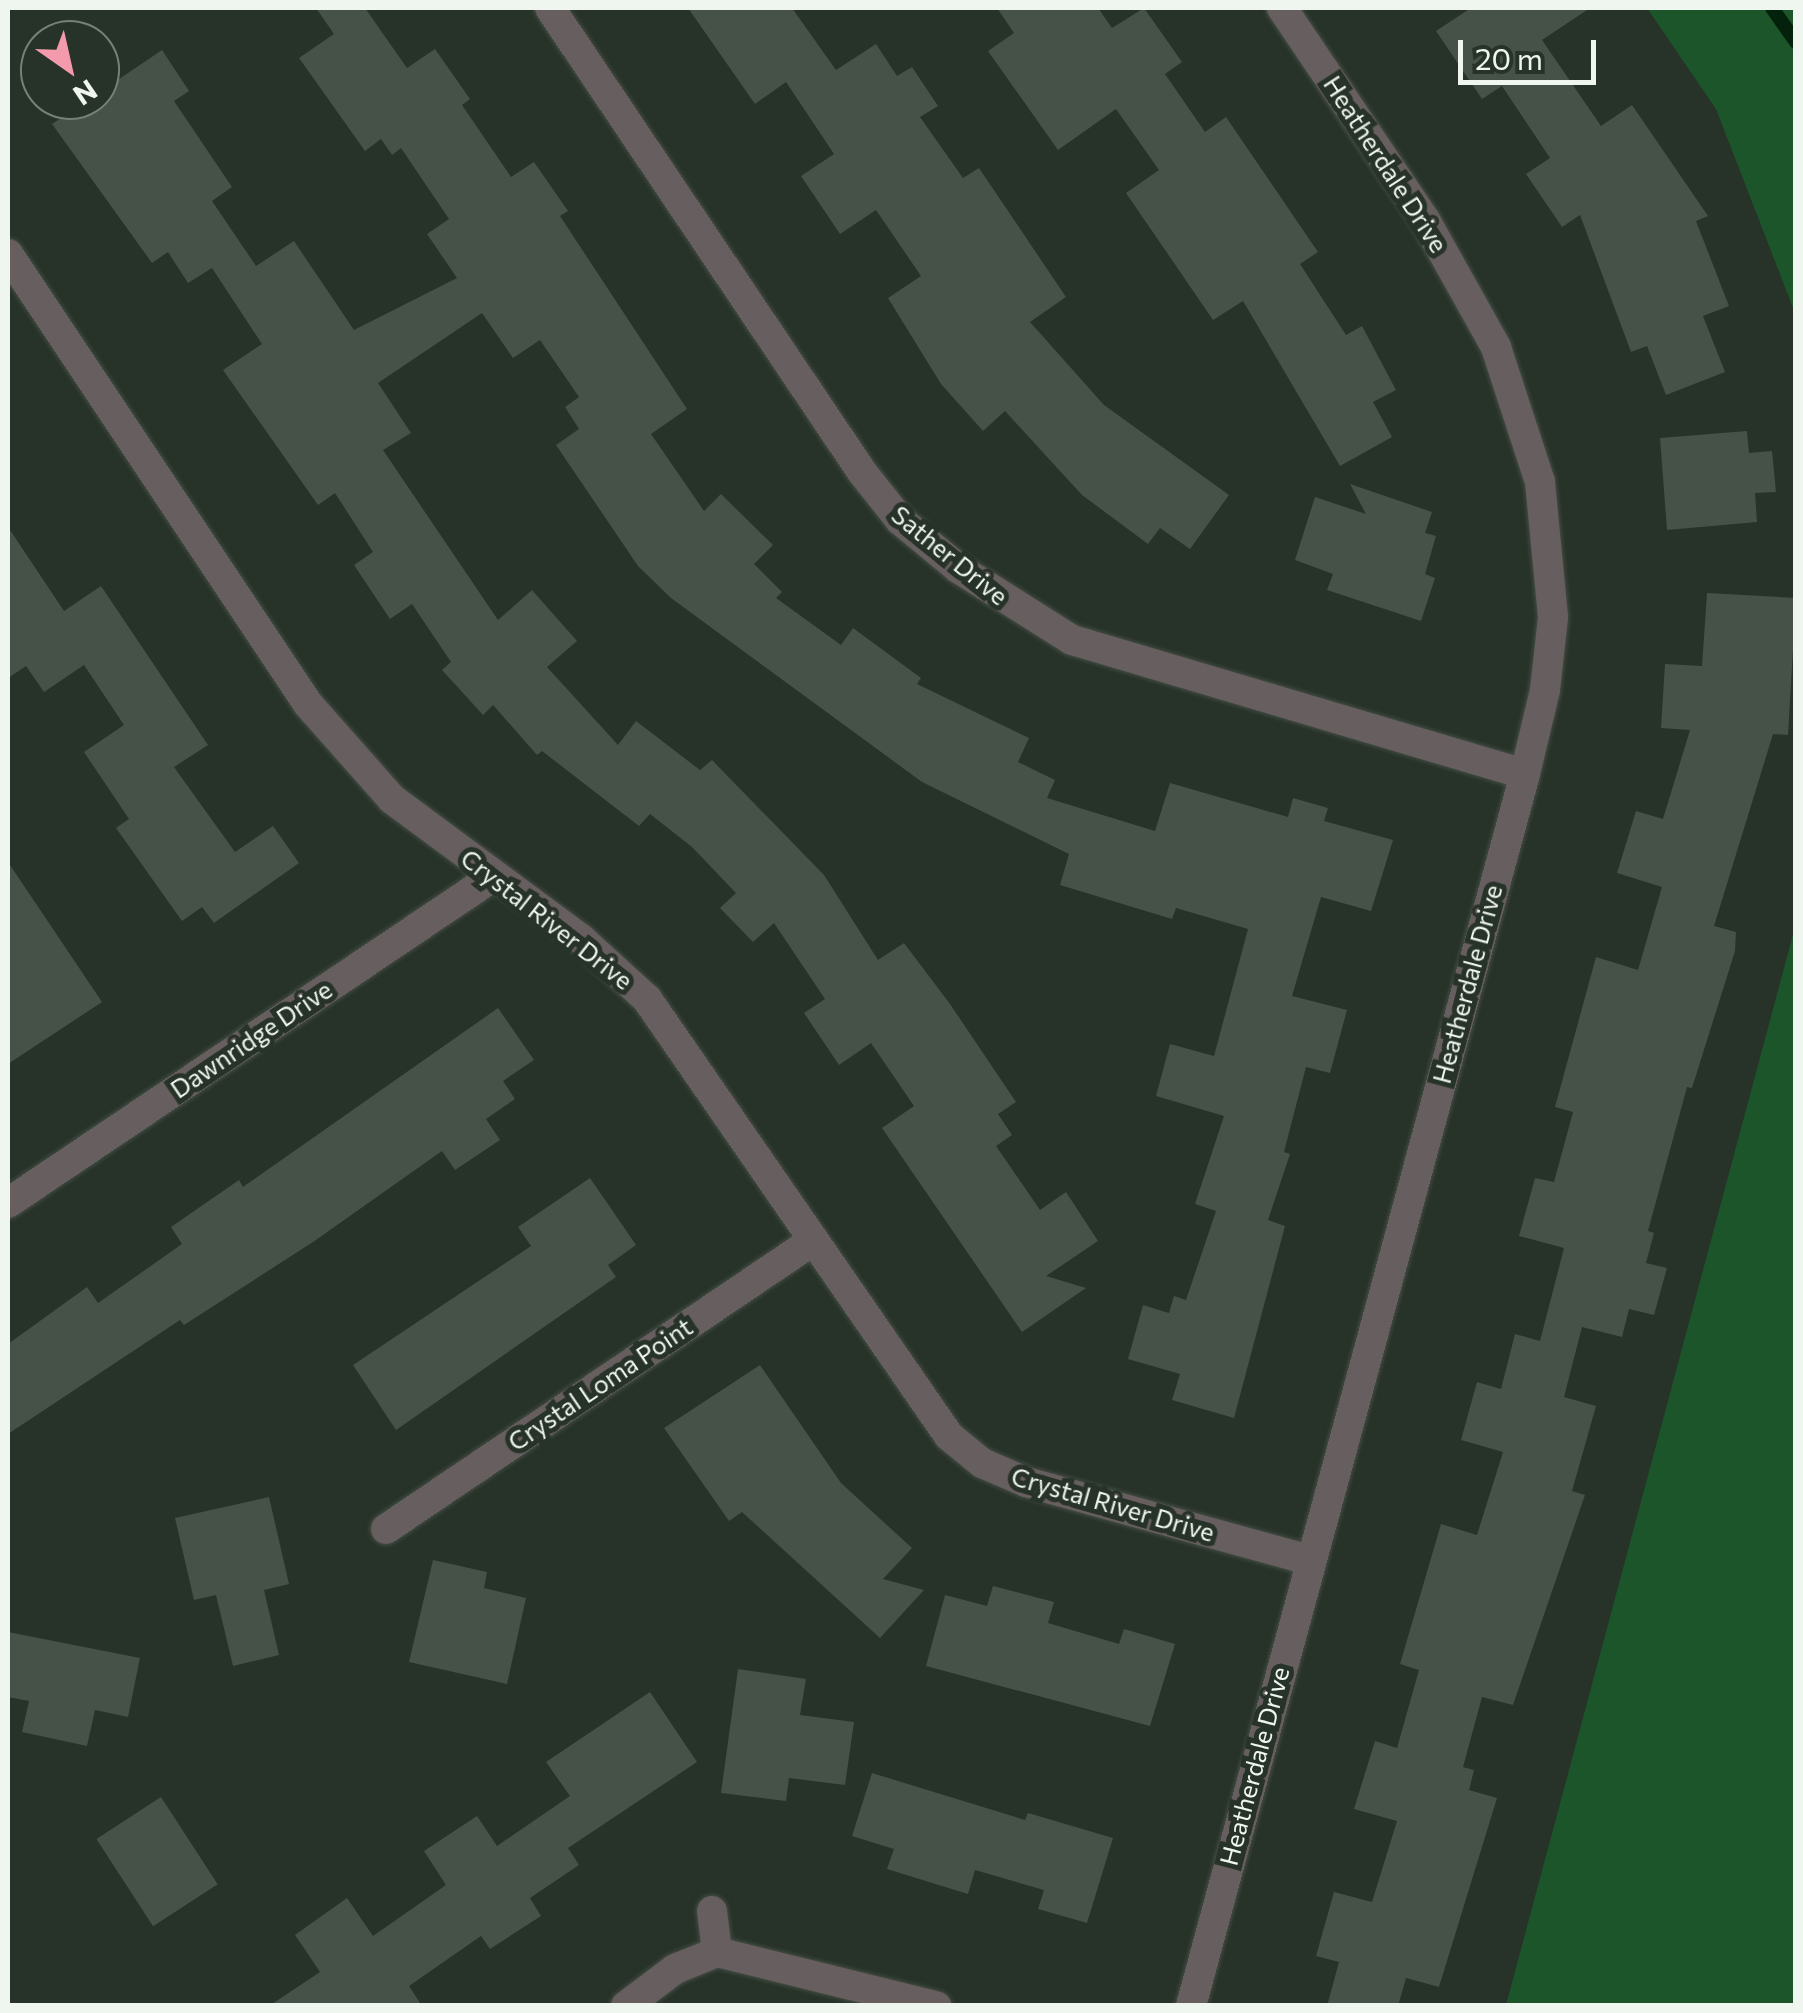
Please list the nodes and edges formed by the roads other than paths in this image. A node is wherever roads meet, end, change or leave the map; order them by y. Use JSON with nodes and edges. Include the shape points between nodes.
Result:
{"nodes":[{"id":1,"x":550,"y":8,"type":"edge"},
{"id":2,"x":1282,"y":8,"type":"edge"},
{"id":3,"x":8,"y":254,"type":"edge"},
{"id":4,"x":1524,"y":774,"type":"junction"},
{"id":5,"x":494,"y":876,"type":"junction"},
{"id":6,"x":8,"y":1203,"type":"edge"},
{"id":7,"x":814,"y":1240,"type":"junction"},
{"id":8,"x":386,"y":1529,"type":"dead end"},
{"id":9,"x":1309,"y":1560,"type":"junction"},
{"id":10,"x":712,"y":1912,"type":"dead end"},
{"id":11,"x":717,"y":1952,"type":"junction"},
{"id":12,"x":626,"y":2006,"type":"edge"},
{"id":13,"x":936,"y":2006,"type":"edge"},
{"id":14,"x":1190,"y":2006,"type":"edge"}],
"edges":[{"from":1,"to":4,"type":"street","name":"Sather Drive","via":[[862,472],[900,520],[958,568],[1072,640]]},
{"from":2,"to":4,"type":"street","name":"Heatherdale Drive","via":[[1470,293],[1520,416],[1551,550],[1552,617]]},
{"from":3,"to":5,"type":"street","name":"Crystal River Drive","via":[[308,704],[392,798]]},
{"from":4,"to":9,"type":"street","name":"Heatherdale Drive"},
{"from":5,"to":6,"type":"street","name":"Dawnridge Drive"},
{"from":5,"to":7,"type":"street","name":"Crystal River Drive","via":[[581,939],[647,999]]},
{"from":7,"to":8,"type":"street","name":"Crystal Loma Point"},
{"from":7,"to":9,"type":"street","name":"Crystal River Drive","via":[[949,1436],[982,1463],[1026,1482]]},
{"from":9,"to":14,"type":"street","name":"Heatherdale Drive"},
{"from":10,"to":11,"type":"street"},
{"from":11,"to":12,"type":"street","via":[[676,1969]]},
{"from":11,"to":13,"type":"street"}]}
